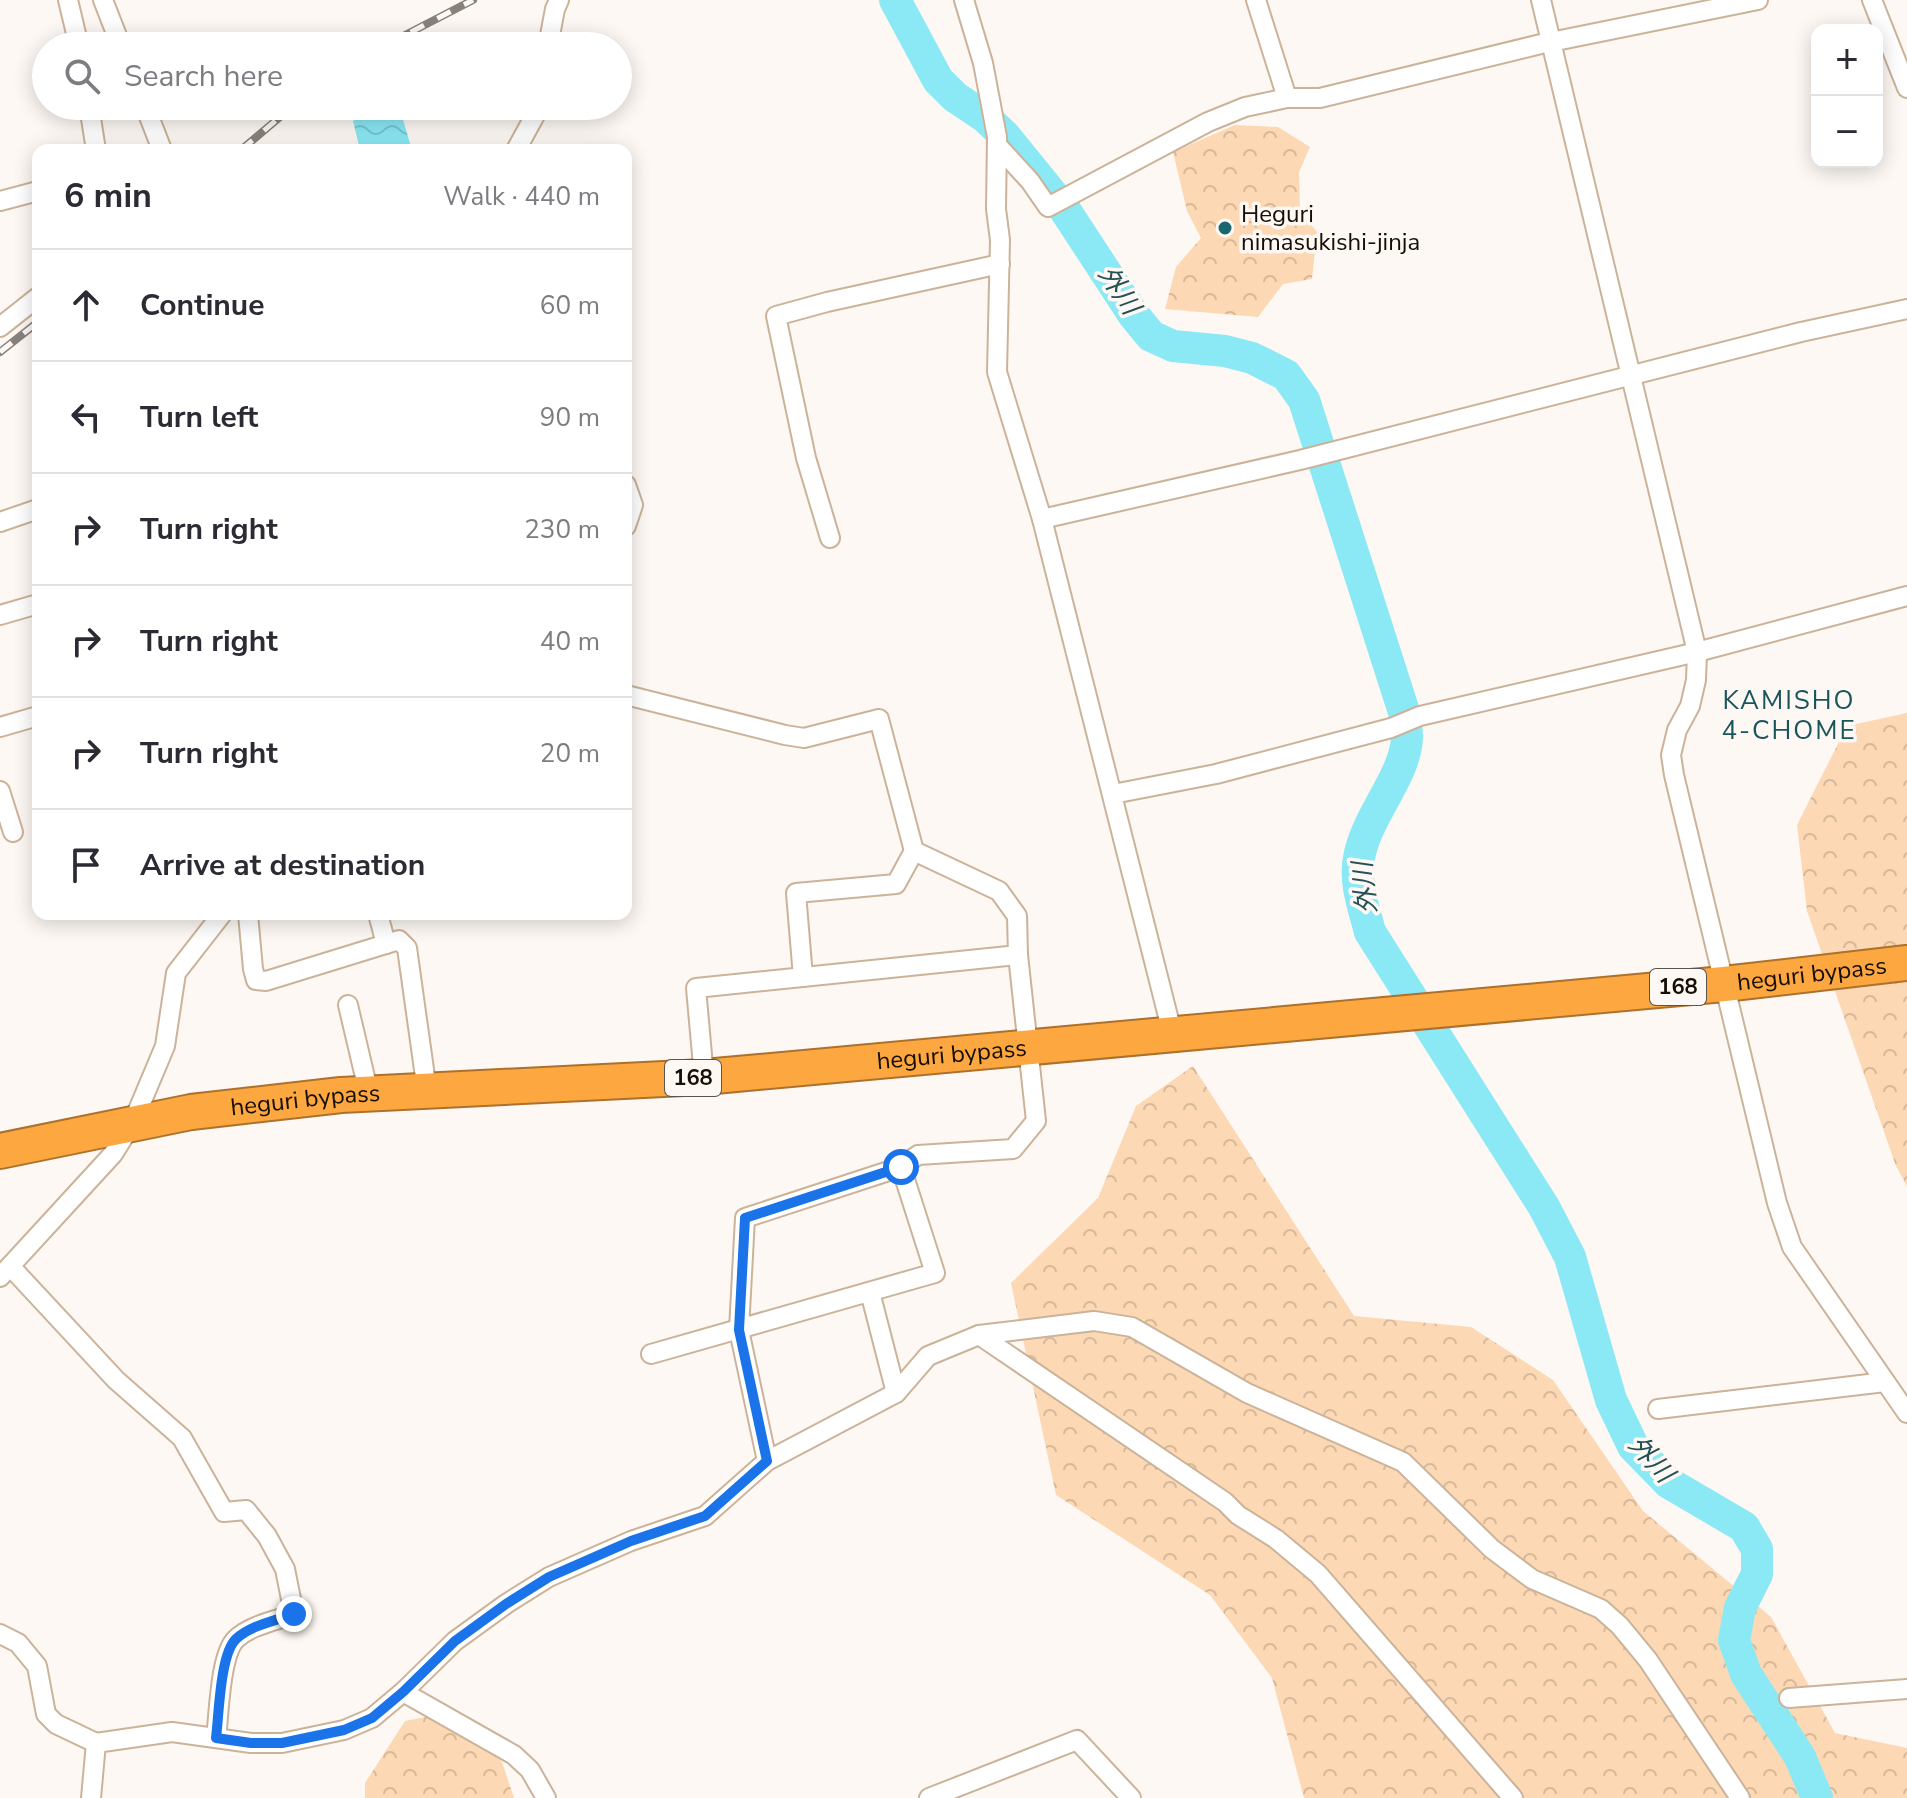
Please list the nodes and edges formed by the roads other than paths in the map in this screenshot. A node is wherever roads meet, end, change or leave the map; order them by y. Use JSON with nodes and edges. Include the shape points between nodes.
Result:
{"nodes":[{"id":1,"x":68,"y":0,"type":"edge"},
{"id":2,"x":103,"y":0,"type":"edge"},
{"id":3,"x":559,"y":0,"type":"edge"},
{"id":4,"x":964,"y":0,"type":"edge"},
{"id":5,"x":1256,"y":0,"type":"edge"},
{"id":6,"x":1541,"y":0,"type":"edge"},
{"id":7,"x":1758,"y":0,"type":"edge"},
{"id":8,"x":1872,"y":0,"type":"edge"},
{"id":9,"x":76,"y":32,"type":"edge"},
{"id":10,"x":116,"y":32,"type":"edge"},
{"id":11,"x":551,"y":32,"type":"edge"},
{"id":12,"x":1551,"y":44,"type":"junction"},
{"id":13,"x":1900,"y":46,"type":"edge"},
{"id":14,"x":1907,"y":88,"type":"edge"},
{"id":15,"x":1287,"y":98,"type":"junction"},
{"id":16,"x":91,"y":120,"type":"edge"},
{"id":17,"x":150,"y":120,"type":"edge"},
{"id":18,"x":532,"y":120,"type":"edge"},
{"id":19,"x":997,"y":141,"type":"junction"},
{"id":20,"x":95,"y":144,"type":"edge"},
{"id":21,"x":160,"y":144,"type":"edge"},
{"id":22,"x":519,"y":144,"type":"edge"},
{"id":23,"x":32,"y":193,"type":"edge"},
{"id":24,"x":0,"y":201,"type":"edge"},
{"id":25,"x":1000,"y":264,"type":"junction"},
{"id":26,"x":32,"y":302,"type":"edge"},
{"id":27,"x":1907,"y":309,"type":"edge"},
{"id":28,"x":0,"y":327,"type":"edge"},
{"id":29,"x":1630,"y":376,"type":"junction"},
{"id":30,"x":32,"y":511,"type":"edge"},
{"id":31,"x":1042,"y":519,"type":"junction"},
{"id":32,"x":0,"y":522,"type":"edge"},
{"id":33,"x":830,"y":538,"type":"dead end"},
{"id":34,"x":1907,"y":596,"type":"edge"},
{"id":35,"x":32,"y":606,"type":"edge"},
{"id":36,"x":0,"y":615,"type":"edge"},
{"id":37,"x":1697,"y":652,"type":"junction"},
{"id":38,"x":632,"y":697,"type":"edge"},
{"id":39,"x":32,"y":718,"type":"edge"},
{"id":40,"x":0,"y":727,"type":"edge"},
{"id":41,"x":0,"y":791,"type":"edge"},
{"id":42,"x":1113,"y":794,"type":"junction"},
{"id":43,"x":13,"y":832,"type":"dead end"},
{"id":44,"x":914,"y":851,"type":"junction"},
{"id":45,"x":217,"y":920,"type":"edge"},
{"id":46,"x":249,"y":920,"type":"edge"},
{"id":47,"x":380,"y":920,"type":"edge"},
{"id":48,"x":386,"y":944,"type":"junction"},
{"id":49,"x":1018,"y":955,"type":"junction"},
{"id":50,"x":1907,"y":963,"type":"edge"},
{"id":51,"x":803,"y":977,"type":"junction"},
{"id":52,"x":1724,"y":984,"type":"junction"},
{"id":53,"x":348,"y":1005,"type":"dead end"},
{"id":54,"x":1172,"y":1032,"type":"junction"},
{"id":55,"x":1027,"y":1046,"type":"junction"},
{"id":56,"x":704,"y":1077,"type":"junction"},
{"id":57,"x":427,"y":1091,"type":"junction"},
{"id":58,"x":369,"y":1094,"type":"junction"},
{"id":59,"x":133,"y":1122,"type":"junction"},
{"id":60,"x":1,"y":1148,"type":"edge"},
{"id":61,"x":901,"y":1167,"type":"junction"},
{"id":62,"x":5,"y":1272,"type":"edge"},
{"id":63,"x":870,"y":1292,"type":"junction"},
{"id":64,"x":739,"y":1330,"type":"junction"},
{"id":65,"x":979,"y":1335,"type":"junction"},
{"id":66,"x":651,"y":1354,"type":"dead end"},
{"id":67,"x":1885,"y":1382,"type":"junction"},
{"id":68,"x":896,"y":1393,"type":"junction"},
{"id":69,"x":1658,"y":1409,"type":"dead end"},
{"id":70,"x":1907,"y":1413,"type":"edge"},
{"id":71,"x":767,"y":1461,"type":"junction"},
{"id":72,"x":0,"y":1634,"type":"edge"},
{"id":73,"x":1907,"y":1689,"type":"edge"},
{"id":74,"x":403,"y":1692,"type":"junction"},
{"id":75,"x":1789,"y":1698,"type":"dead end"},
{"id":76,"x":216,"y":1738,"type":"junction"},
{"id":77,"x":96,"y":1743,"type":"junction"},
{"id":78,"x":91,"y":1798,"type":"edge"},
{"id":79,"x":546,"y":1798,"type":"edge"},
{"id":80,"x":929,"y":1798,"type":"edge"},
{"id":81,"x":1131,"y":1798,"type":"edge"},
{"id":82,"x":1513,"y":1798,"type":"edge"},
{"id":83,"x":1740,"y":1798,"type":"edge"}],
"edges":[{"from":1,"to":9,"type":"street"},
{"from":2,"to":10,"type":"street"},
{"from":3,"to":11,"type":"street"},
{"from":4,"to":19,"type":"street","via":[[983,63]]},
{"from":5,"to":15,"type":"street"},
{"from":6,"to":12,"type":"street"},
{"from":7,"to":12,"type":"street"},
{"from":8,"to":13,"type":"street"},
{"from":12,"to":15,"type":"street","via":[[1320,98]]},
{"from":12,"to":29,"type":"street"},
{"from":13,"to":14,"type":"street"},
{"from":15,"to":19,"type":"street","via":[[1208,122],[1048,207]]},
{"from":16,"to":20,"type":"street"},
{"from":17,"to":21,"type":"street"},
{"from":18,"to":22,"type":"street"},
{"from":19,"to":25,"type":"street"},
{"from":23,"to":24,"type":"street"},
{"from":25,"to":31,"type":"street","via":[[997,372]]},
{"from":25,"to":33,"type":"street","via":[[776,316],[806,458]]},
{"from":26,"to":28,"type":"street"},
{"from":27,"to":29,"type":"street"},
{"from":29,"to":31,"type":"street"},
{"from":29,"to":37,"type":"street"},
{"from":30,"to":32,"type":"street"},
{"from":31,"to":42,"type":"street"},
{"from":34,"to":37,"type":"street"},
{"from":35,"to":36,"type":"street"},
{"from":37,"to":42,"type":"street","via":[[1420,716],[1216,774]]},
{"from":37,"to":52,"type":"street","via":[[1690,706],[1671,755]]},
{"from":38,"to":44,"type":"street","via":[[804,738],[879,719]]},
{"from":39,"to":40,"type":"street"},
{"from":41,"to":43,"type":"street"},
{"from":42,"to":54,"type":"street"},
{"from":44,"to":49,"type":"street","via":[[999,891],[1017,916]]},
{"from":44,"to":51,"type":"street","via":[[896,884],[796,893]]},
{"from":45,"to":59,"type":"street","via":[[176,973],[165,1046]]},
{"from":46,"to":48,"type":"street","via":[[256,980]]},
{"from":47,"to":48,"type":"street"},
{"from":48,"to":57,"type":"street","via":[[399,940],[407,948]]},
{"from":49,"to":51,"type":"street"},
{"from":49,"to":55,"type":"street"},
{"from":50,"to":52,"type":"highway","name":"heguri bypass","number":"168"},
{"from":51,"to":56,"type":"street","via":[[696,988]]},
{"from":52,"to":54,"type":"highway","name":"heguri bypass","number":"168"},
{"from":52,"to":67,"type":"street","via":[[1792,1247]]},
{"from":53,"to":58,"type":"street"},
{"from":54,"to":55,"type":"highway","name":"heguri bypass","number":"168"},
{"from":55,"to":56,"type":"highway","name":"heguri bypass","number":"168"},
{"from":55,"to":61,"type":"street","via":[[1036,1121],[1013,1149],[918,1155]]},
{"from":56,"to":57,"type":"highway","name":"heguri bypass","number":"168"},
{"from":57,"to":58,"type":"highway","name":"heguri bypass","number":"168"},
{"from":58,"to":59,"type":"highway","name":"heguri bypass","number":"168"},
{"from":59,"to":60,"type":"highway","name":"heguri bypass","number":"168"},
{"from":59,"to":62,"type":"street","via":[[113,1154]]},
{"from":61,"to":63,"type":"street","via":[[935,1273]]},
{"from":61,"to":64,"type":"street","via":[[745,1218]]},
{"from":62,"to":76,"type":"street","via":[[182,1438],[224,1512],[246,1510],[285,1569],[294,1614],[252,1628],[234,1641],[227,1656]]},
{"from":63,"to":64,"type":"street"},
{"from":63,"to":68,"type":"street"},
{"from":64,"to":66,"type":"street"},
{"from":64,"to":71,"type":"street"},
{"from":65,"to":68,"type":"street","via":[[928,1356]]},
{"from":65,"to":82,"type":"street","via":[[1225,1502],[1318,1574]]},
{"from":65,"to":83,"type":"street","via":[[1094,1321],[1132,1327],[1247,1393],[1403,1462],[1492,1549],[1532,1579],[1601,1609],[1620,1626]]},
{"from":67,"to":69,"type":"street"},
{"from":67,"to":70,"type":"street"},
{"from":68,"to":71,"type":"street"},
{"from":71,"to":74,"type":"street","via":[[705,1516],[549,1577],[506,1604],[455,1641]]},
{"from":72,"to":77,"type":"street","via":[[18,1643],[37,1666],[46,1714]]},
{"from":73,"to":75,"type":"street"},
{"from":74,"to":76,"type":"street","via":[[372,1718],[344,1730],[282,1743]]},
{"from":74,"to":79,"type":"street","via":[[514,1755]]},
{"from":76,"to":77,"type":"street","via":[[172,1732]]},
{"from":77,"to":78,"type":"street"},
{"from":80,"to":81,"type":"street","via":[[1077,1740]]}]}
